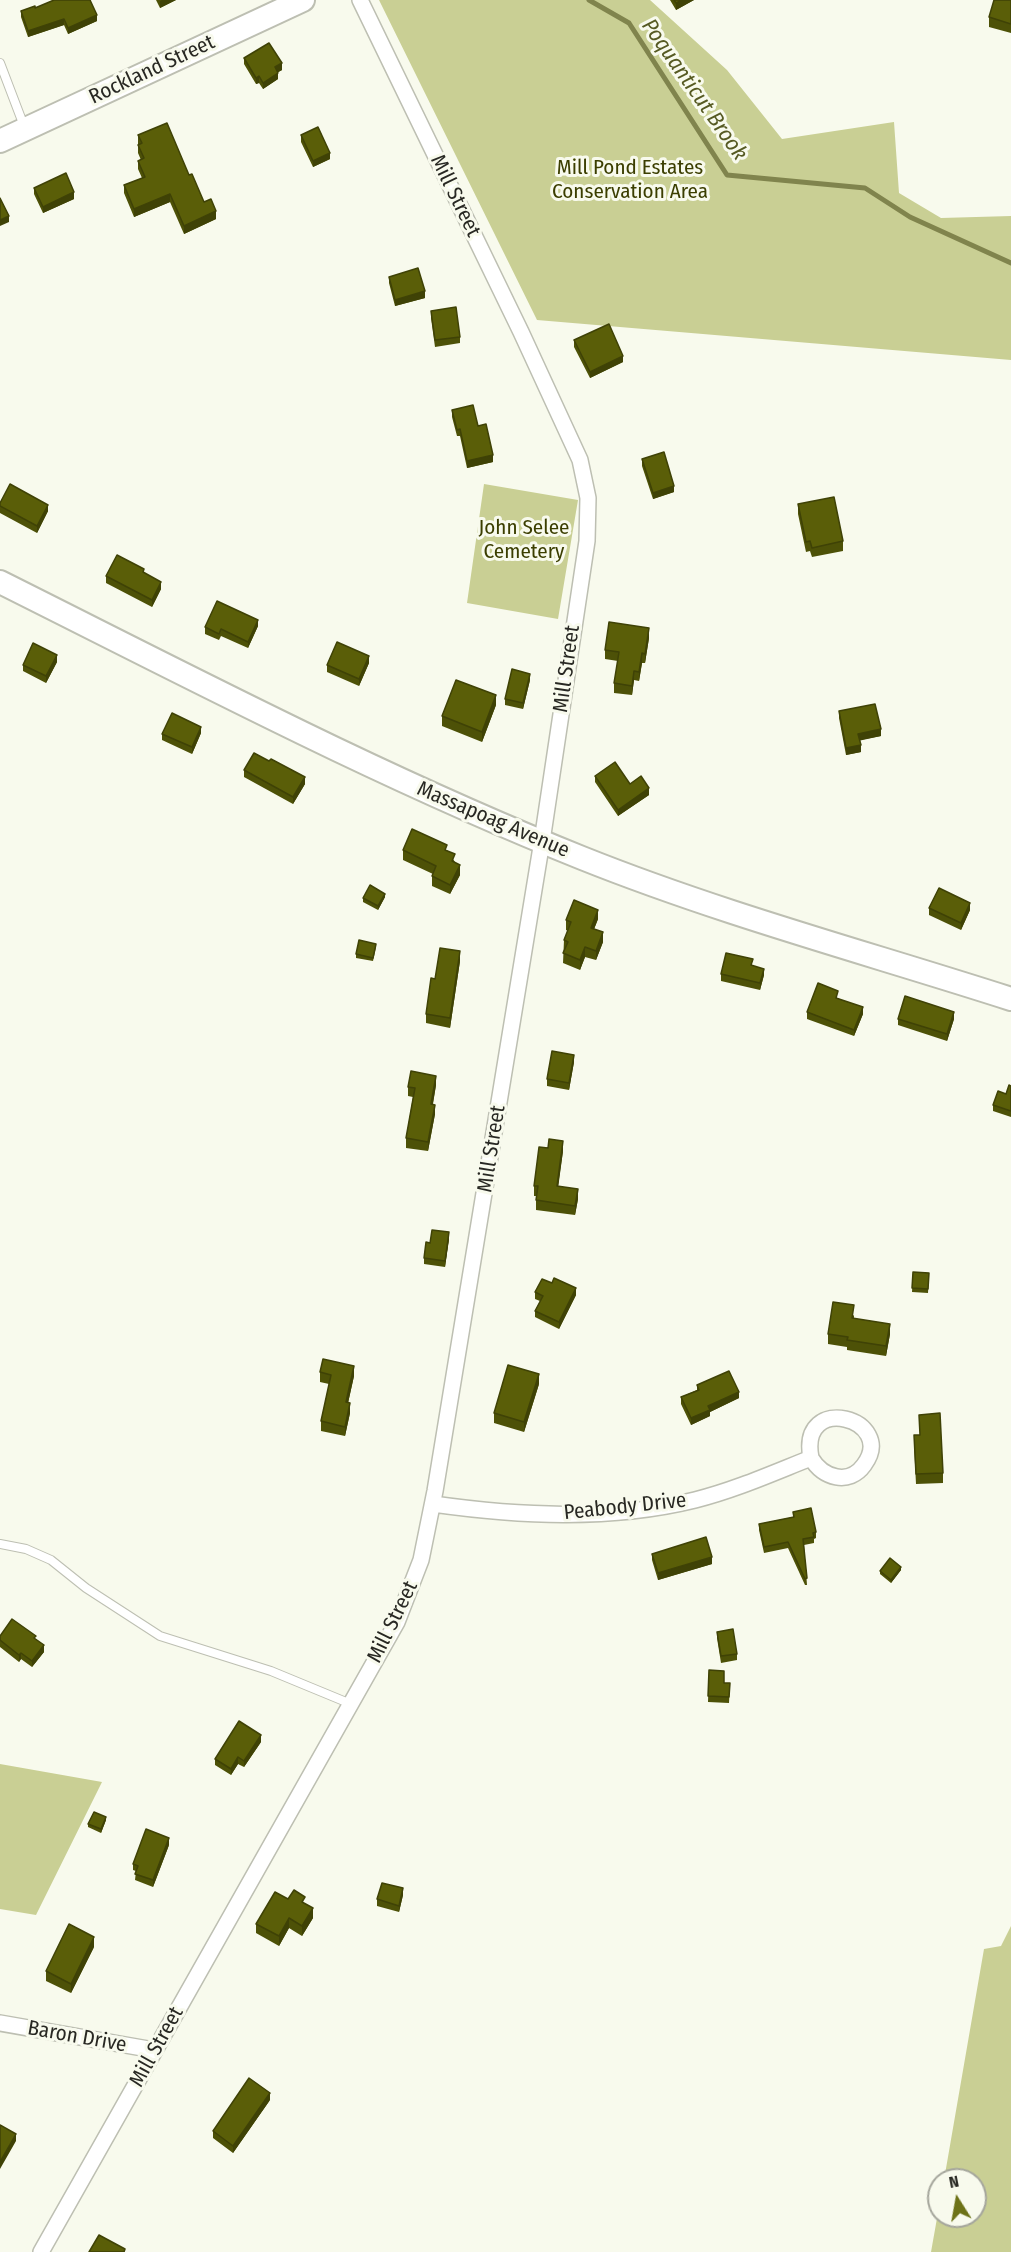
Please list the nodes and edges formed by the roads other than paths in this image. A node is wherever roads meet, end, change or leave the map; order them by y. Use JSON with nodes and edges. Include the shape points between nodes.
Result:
{"nodes":[{"id":1,"x":303,"y":0,"type":"edge"},
{"id":2,"x":360,"y":0,"type":"edge"},
{"id":3,"x":0,"y":63,"type":"edge"},
{"id":4,"x":25,"y":129,"type":"junction"},
{"id":5,"x":0,"y":141,"type":"edge"},
{"id":6,"x":0,"y":582,"type":"edge"},
{"id":7,"x":542,"y":841,"type":"junction"},
{"id":8,"x":1011,"y":999,"type":"edge"},
{"id":9,"x":811,"y":1458,"type":"junction"},
{"id":10,"x":432,"y":1504,"type":"junction"},
{"id":11,"x":0,"y":1544,"type":"edge"},
{"id":12,"x":351,"y":1704,"type":"junction"},
{"id":13,"x":0,"y":2023,"type":"edge"},
{"id":14,"x":154,"y":2050,"type":"junction"},
{"id":15,"x":41,"y":2252,"type":"edge"}],
"edges":[{"from":1,"to":4,"type":"main road","name":"Rockland Street"},
{"from":2,"to":7,"type":"street","name":"Mill Street","via":[[521,332],[580,460],[585,482],[587,541]]},
{"from":3,"to":4,"type":"lane"},
{"from":4,"to":5,"type":"main road","name":"Rockland Street"},
{"from":6,"to":7,"type":"main road","name":"Massapoag Avenue","via":[[326,745]]},
{"from":7,"to":8,"type":"main road","name":"Massapoag Avenue","via":[[673,892]]},
{"from":7,"to":10,"type":"street","name":"Mill Street"},
{"from":9,"to":9,"type":"street","via":[[811,1439],[822,1423],[832,1418],[851,1419],[866,1433],[870,1452],[853,1475],[833,1477]]},
{"from":9,"to":10,"type":"street","name":"Peabody Drive","via":[[735,1488],[659,1507],[544,1514]]},
{"from":10,"to":12,"type":"street","name":"Mill Street","via":[[411,1589]]},
{"from":11,"to":12,"type":"lane","via":[[26,1549],[51,1560],[160,1636],[271,1671]]},
{"from":12,"to":14,"type":"street","name":"Mill Street"},
{"from":13,"to":14,"type":"street","name":"Baron Drive"},
{"from":14,"to":15,"type":"street","name":"Mill Street"}]}
